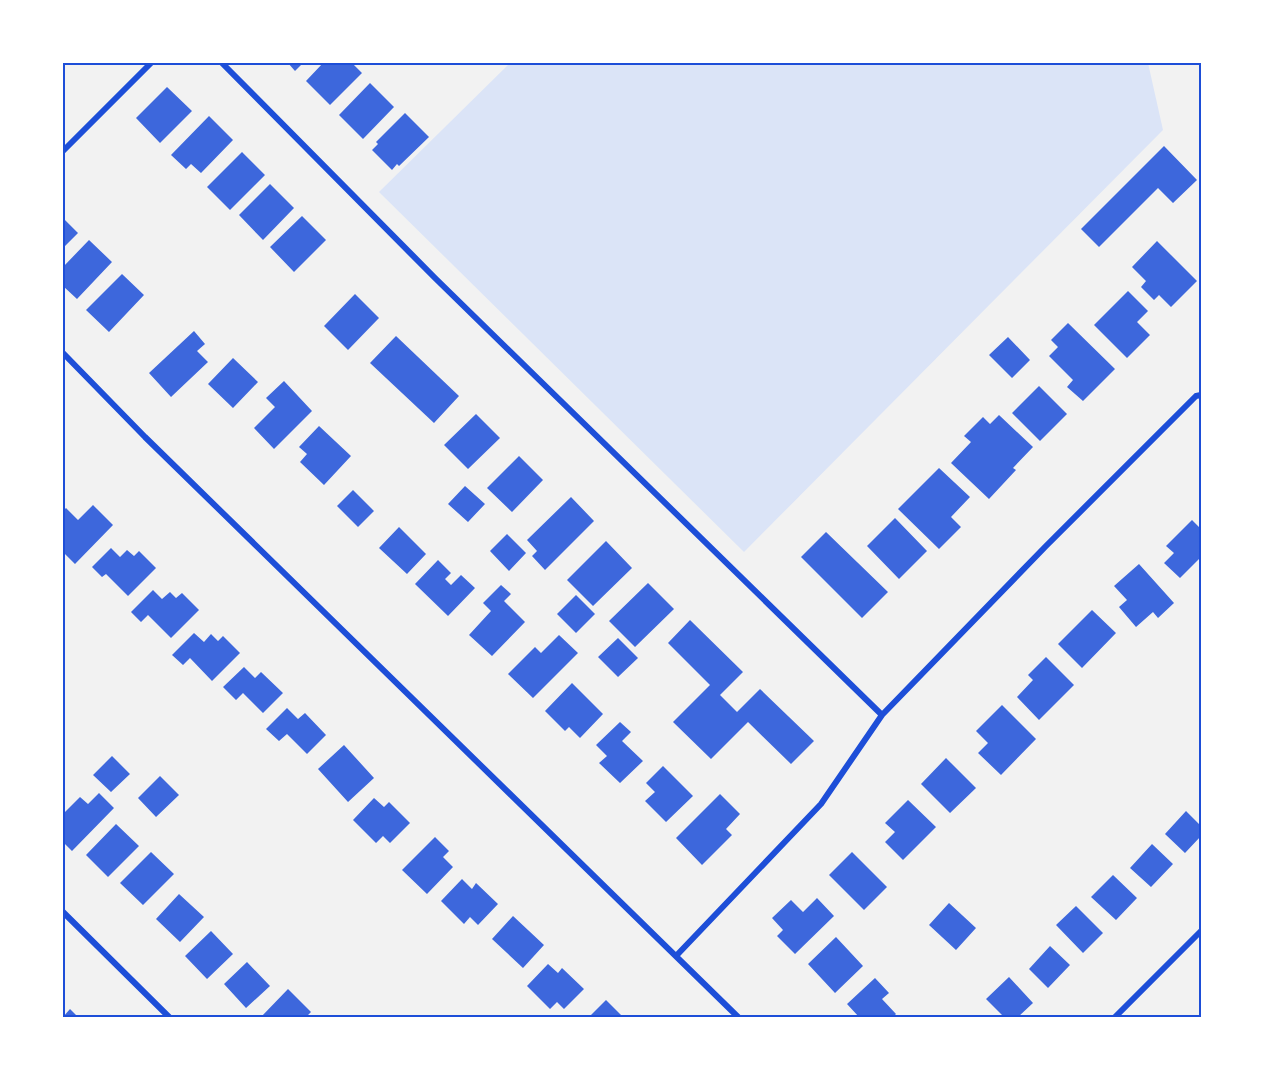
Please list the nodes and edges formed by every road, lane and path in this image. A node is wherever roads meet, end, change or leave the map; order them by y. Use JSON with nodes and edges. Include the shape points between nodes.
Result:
{"nodes":[{"id":1,"x":151,"y":63,"type":"edge"},
{"id":2,"x":222,"y":63,"type":"edge"},
{"id":3,"x":63,"y":151,"type":"edge"},
{"id":4,"x":63,"y":353,"type":"edge"},
{"id":5,"x":1201,"y":395,"type":"edge"},
{"id":6,"x":882,"y":715,"type":"junction"},
{"id":7,"x":63,"y":912,"type":"edge"},
{"id":8,"x":1201,"y":931,"type":"edge"},
{"id":9,"x":676,"y":956,"type":"junction"},
{"id":10,"x":169,"y":1017,"type":"edge"},
{"id":11,"x":738,"y":1017,"type":"edge"},
{"id":12,"x":1115,"y":1017,"type":"edge"}],
"edges":[{"from":1,"to":3,"type":"street"},
{"from":2,"to":6,"type":"street","via":[[435,278]]},
{"from":4,"to":9,"type":"street"},
{"from":5,"to":6,"type":"street","via":[[1046,546]]},
{"from":6,"to":9,"type":"street","via":[[821,804]]},
{"from":7,"to":10,"type":"street"},
{"from":8,"to":12,"type":"street"},
{"from":9,"to":11,"type":"street"}]}
